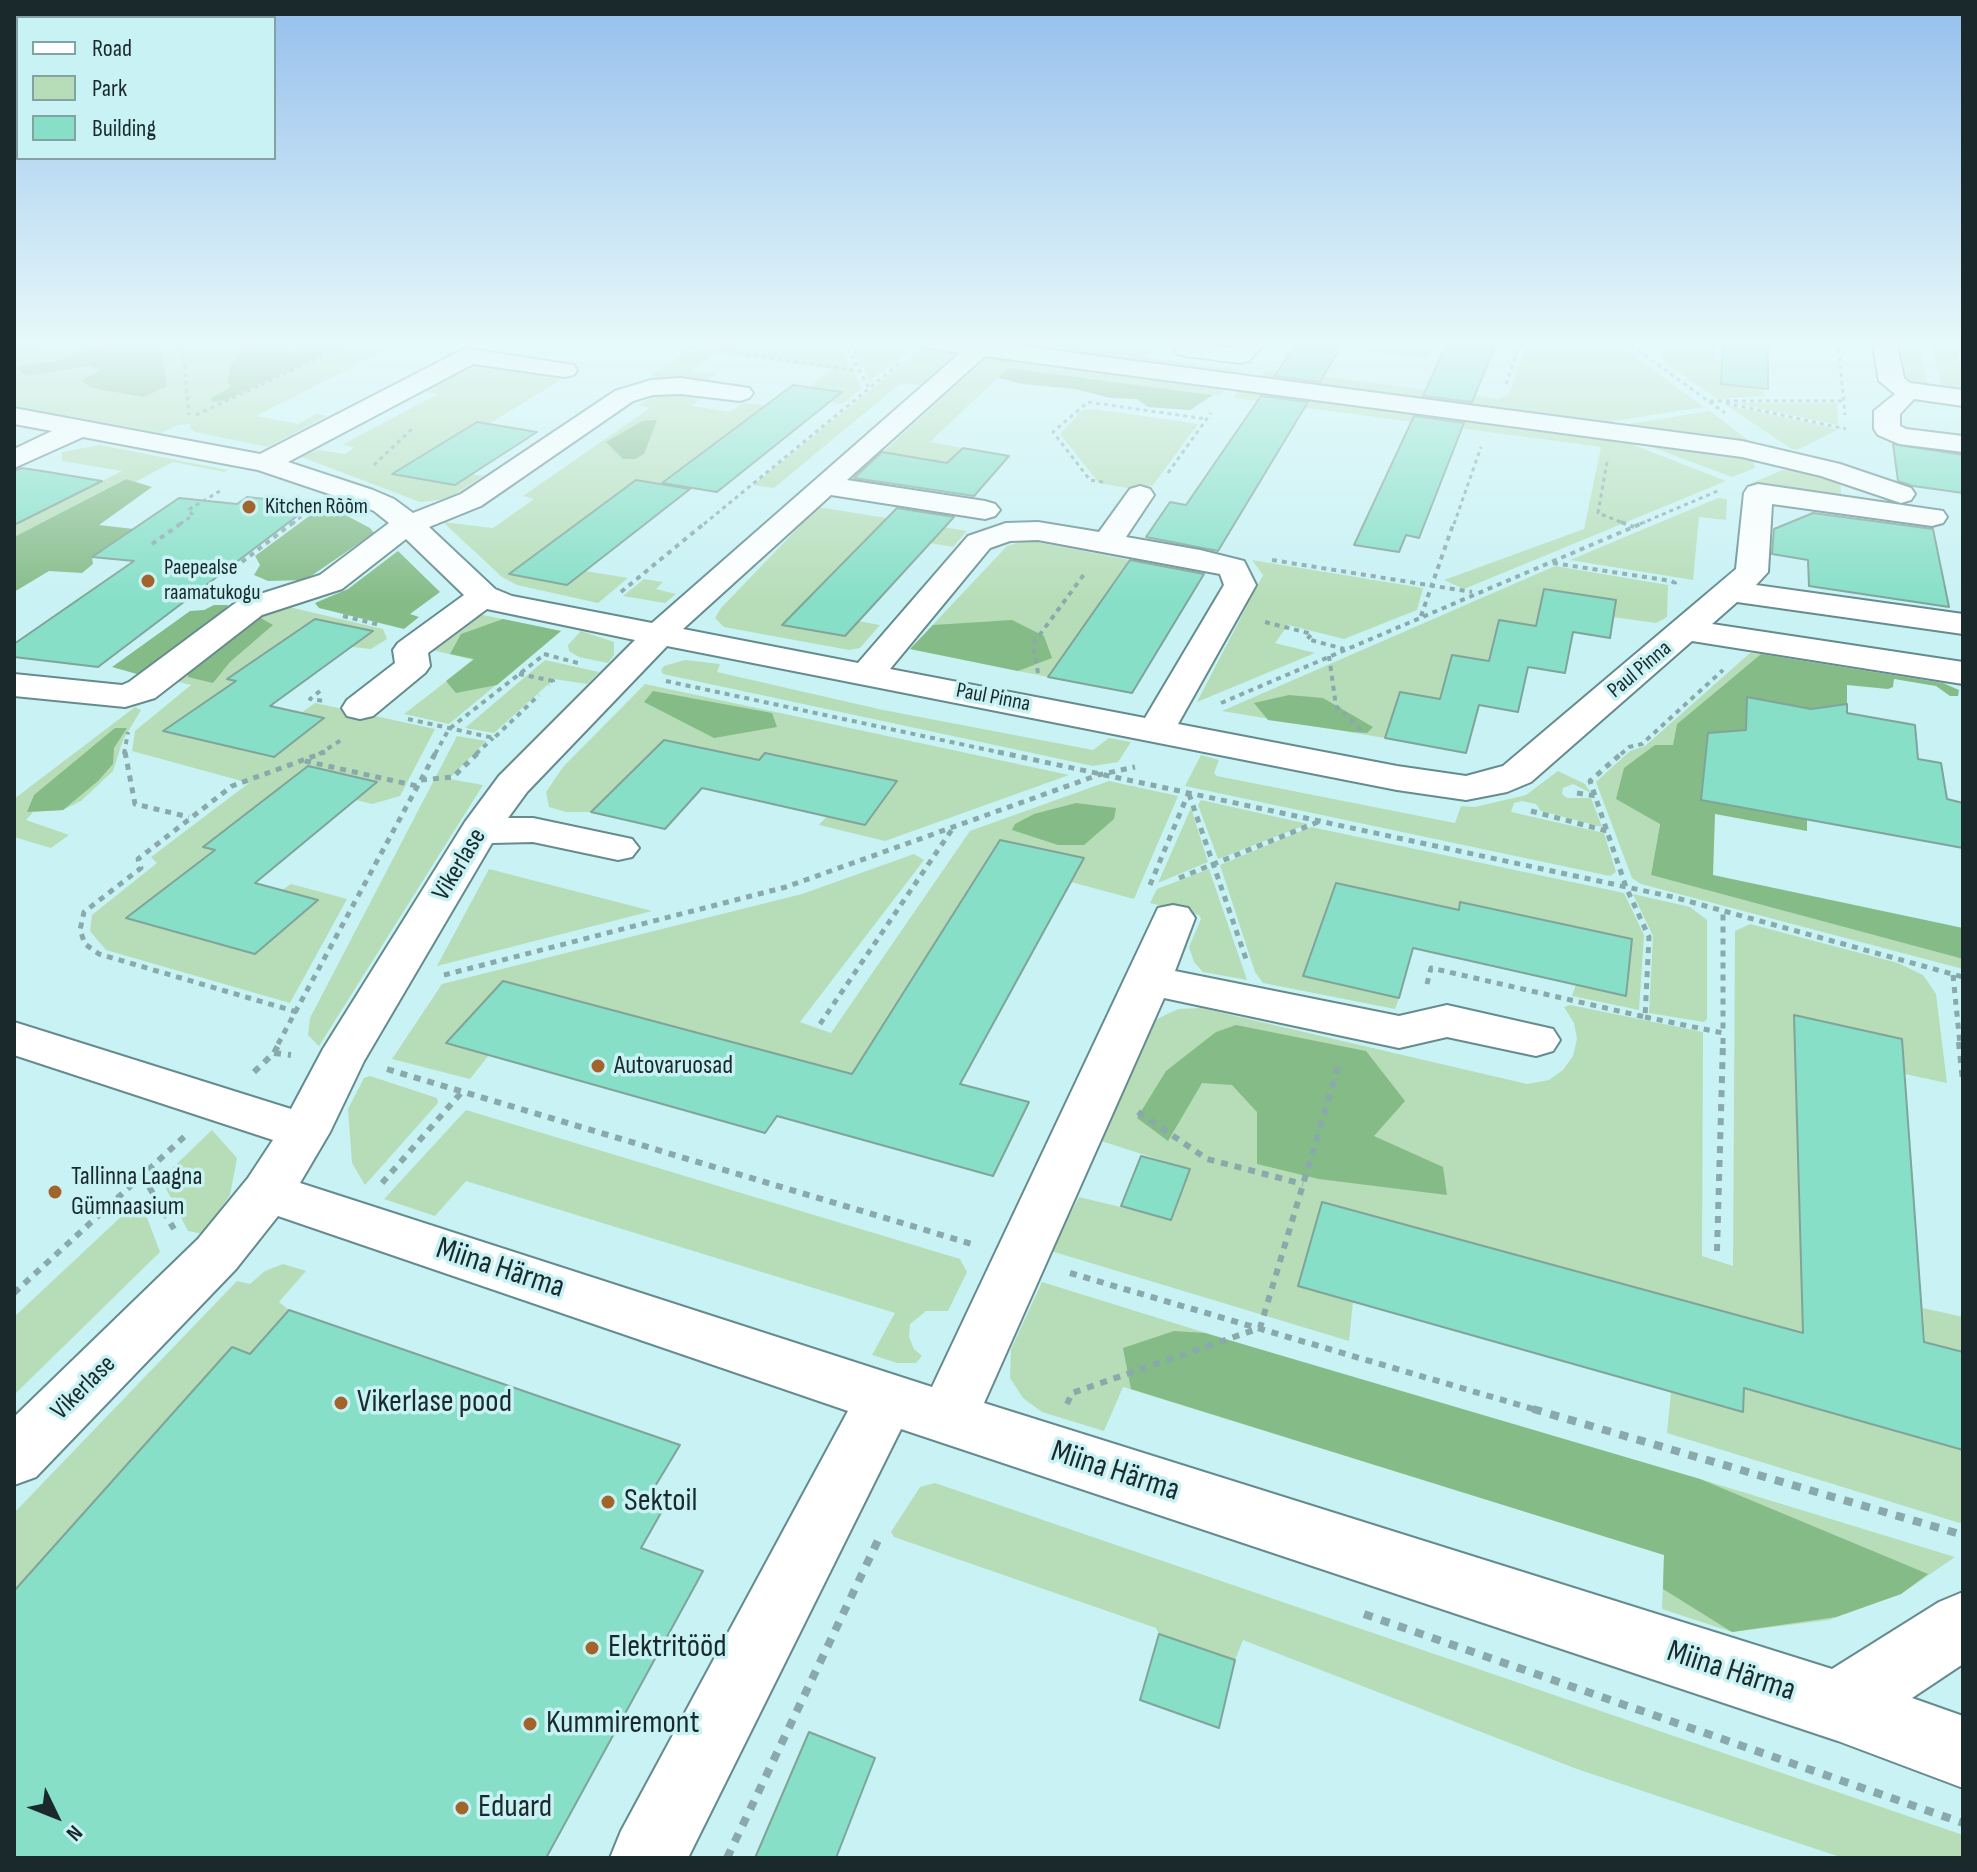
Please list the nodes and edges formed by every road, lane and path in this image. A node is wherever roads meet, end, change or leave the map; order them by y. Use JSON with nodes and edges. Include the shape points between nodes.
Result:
{"nodes":[{"id":1,"x":79,"y":428,"type":"edge"},
{"id":2,"x":82,"y":428,"type":"edge"},
{"id":3,"x":330,"y":428,"type":"edge"},
{"id":4,"x":576,"y":428,"type":"edge"},
{"id":5,"x":820,"y":428,"type":"edge"},
{"id":6,"x":889,"y":428,"type":"edge"},
{"id":7,"x":1057,"y":428,"type":"edge"},
{"id":8,"x":1198,"y":428,"type":"edge"},
{"id":9,"x":1593,"y":428,"type":"edge"},
{"id":10,"x":1746,"y":428,"type":"edge"},
{"id":11,"x":1843,"y":428,"type":"edge"},
{"id":12,"x":1887,"y":428,"type":"edge"},
{"id":13,"x":1846,"y":429,"type":"dead end"},
{"id":14,"x":1485,"y":436,"type":"dead end"},
{"id":15,"x":1963,"y":444,"type":"edge"},
{"id":16,"x":27,"y":445,"type":"edge"},
{"id":17,"x":1609,"y":449,"type":"dead end"},
{"id":18,"x":1787,"y":459,"type":"junction"},
{"id":19,"x":14,"y":460,"type":"edge"},
{"id":20,"x":264,"y":463,"type":"junction"},
{"id":21,"x":1103,"y":482,"type":"dead end"},
{"id":22,"x":1152,"y":486,"type":"joint"},
{"id":23,"x":225,"y":488,"type":"dead end"},
{"id":24,"x":741,"y":493,"type":"junction"},
{"id":25,"x":815,"y":494,"type":"junction"},
{"id":26,"x":311,"y":505,"type":"dead end"},
{"id":27,"x":985,"y":510,"type":"dead end"},
{"id":28,"x":1963,"y":516,"type":"edge"},
{"id":29,"x":1932,"y":517,"type":"dead end"},
{"id":30,"x":408,"y":525,"type":"junction"},
{"id":31,"x":1634,"y":527,"type":"junction"},
{"id":32,"x":1107,"y":543,"type":"junction"},
{"id":33,"x":152,"y":544,"type":"dead end"},
{"id":34,"x":1552,"y":563,"type":"junction"},
{"id":35,"x":234,"y":568,"type":"dead end"},
{"id":36,"x":1730,"y":591,"type":"junction"},
{"id":37,"x":484,"y":596,"type":"junction"},
{"id":38,"x":1224,"y":612,"type":"junction"},
{"id":39,"x":1680,"y":614,"type":"junction"},
{"id":40,"x":1421,"y":616,"type":"junction"},
{"id":41,"x":586,"y":621,"type":"junction"},
{"id":42,"x":1963,"y":624,"type":"edge"},
{"id":43,"x":658,"y":636,"type":"junction"},
{"id":44,"x":1345,"y":649,"type":"junction"},
{"id":45,"x":544,"y":654,"type":"junction"},
{"id":46,"x":1329,"y":656,"type":"junction"},
{"id":47,"x":1724,"y":670,"type":"dead end"},
{"id":48,"x":622,"y":673,"type":"junction"},
{"id":49,"x":868,"y":673,"type":"junction"},
{"id":50,"x":1963,"y":673,"type":"edge"},
{"id":51,"x":519,"y":674,"type":"junction"},
{"id":52,"x":14,"y":685,"type":"edge"},
{"id":53,"x":135,"y":692,"type":"junction"},
{"id":54,"x":1018,"y":703,"type":"junction"},
{"id":55,"x":353,"y":722,"type":"joint"},
{"id":56,"x":449,"y":729,"type":"junction"},
{"id":57,"x":1156,"y":730,"type":"junction"},
{"id":58,"x":494,"y":738,"type":"junction"},
{"id":59,"x":1196,"y":739,"type":"junction"},
{"id":60,"x":1373,"y":742,"type":"dead end"},
{"id":61,"x":302,"y":761,"type":"junction"},
{"id":62,"x":1098,"y":775,"type":"junction"},
{"id":63,"x":421,"y":780,"type":"junction"},
{"id":64,"x":417,"y":786,"type":"junction"},
{"id":65,"x":1189,"y":793,"type":"junction"},
{"id":66,"x":1577,"y":793,"type":"dead end"},
{"id":67,"x":1596,"y":796,"type":"junction"},
{"id":68,"x":1531,"y":811,"type":"dead end"},
{"id":69,"x":190,"y":817,"type":"junction"},
{"id":70,"x":1320,"y":822,"type":"junction"},
{"id":71,"x":954,"y":828,"type":"junction"},
{"id":72,"x":479,"y":831,"type":"junction"},
{"id":73,"x":1608,"y":831,"type":"junction"},
{"id":74,"x":618,"y":848,"type":"dead end"},
{"id":75,"x":1214,"y":864,"type":"junction"},
{"id":76,"x":1626,"y":887,"type":"junction"},
{"id":77,"x":1170,"y":894,"type":"junction"},
{"id":78,"x":1723,"y":910,"type":"junction"},
{"id":79,"x":1250,"y":970,"type":"dead end"},
{"id":80,"x":444,"y":975,"type":"dead end"},
{"id":81,"x":1953,"y":975,"type":"junction"},
{"id":82,"x":1963,"y":977,"type":"edge"},
{"id":83,"x":1149,"y":980,"type":"junction"},
{"id":84,"x":1424,"y":995,"type":"dead end"},
{"id":85,"x":297,"y":1012,"type":"junction"},
{"id":86,"x":1645,"y":1017,"type":"junction"},
{"id":87,"x":1352,"y":1022,"type":"junction"},
{"id":88,"x":820,"y":1024,"type":"dead end"},
{"id":89,"x":1723,"y":1033,"type":"junction"},
{"id":90,"x":14,"y":1038,"type":"edge"},
{"id":91,"x":1536,"y":1040,"type":"dead end"},
{"id":92,"x":274,"y":1053,"type":"junction"},
{"id":93,"x":340,"y":1061,"type":"junction"},
{"id":94,"x":1963,"y":1081,"type":"edge"},
{"id":95,"x":1100,"y":1085,"type":"junction"},
{"id":96,"x":218,"y":1106,"type":"junction"},
{"id":97,"x":305,"y":1132,"type":"junction"},
{"id":98,"x":1303,"y":1184,"type":"junction"},
{"id":99,"x":267,"y":1192,"type":"junction"},
{"id":100,"x":1717,"y":1251,"type":"dead end"},
{"id":101,"x":1019,"y":1258,"type":"junction"},
{"id":102,"x":14,"y":1293,"type":"edge"},
{"id":103,"x":1260,"y":1328,"type":"junction"},
{"id":104,"x":916,"y":1408,"type":"junction"},
{"id":105,"x":1047,"y":1450,"type":"junction"},
{"id":106,"x":14,"y":1458,"type":"edge"},
{"id":107,"x":883,"y":1532,"type":"dead end"},
{"id":108,"x":1963,"y":1535,"type":"edge"},
{"id":109,"x":1963,"y":1625,"type":"edge"},
{"id":110,"x":1838,"y":1706,"type":"junction"},
{"id":111,"x":1963,"y":1752,"type":"edge"},
{"id":112,"x":648,"y":1858,"type":"edge"},
{"id":113,"x":727,"y":1858,"type":"edge"}],
"edges":[{"from":1,"to":16,"type":"street"},
{"from":2,"to":20,"type":"street","name":"Paul Pinna"},
{"from":3,"to":20,"type":"street"},
{"from":4,"to":30,"type":"street","via":[[471,500]]},
{"from":5,"to":24,"type":"path"},
{"from":6,"to":25,"type":"street","name":"Vikerlase"},
{"from":7,"to":21,"type":"path","via":[[1053,432],[1090,480]]},
{"from":8,"to":22,"type":"path"},
{"from":9,"to":18,"type":"street"},
{"from":10,"to":18,"type":"path"},
{"from":11,"to":13,"type":"path"},
{"from":12,"to":15,"type":"street","via":[[1899,436]]},
{"from":14,"to":40,"type":"path"},
{"from":16,"to":19,"type":"street"},
{"from":17,"to":31,"type":"path","via":[[1598,513]]},
{"from":18,"to":28,"type":"street"},
{"from":18,"to":31,"type":"path"},
{"from":20,"to":30,"type":"street","name":"Paul Pinna","via":[[384,505]]},
{"from":22,"to":32,"type":"street"},
{"from":23,"to":33,"type":"path","via":[[188,510],[193,515]]},
{"from":24,"to":25,"type":"path"},
{"from":24,"to":41,"type":"path"},
{"from":25,"to":27,"type":"street"},
{"from":25,"to":43,"type":"street","name":"Vikerlase"},
{"from":26,"to":35,"type":"path"},
{"from":29,"to":36,"type":"street","via":[[1758,493],[1752,572]]},
{"from":30,"to":37,"type":"street","name":"Paul Pinna"},
{"from":30,"to":53,"type":"street","via":[[331,582],[250,608]]},
{"from":31,"to":34,"type":"path"},
{"from":32,"to":38,"type":"street","via":[[1233,568],[1240,585]]},
{"from":32,"to":49,"type":"street","via":[[1038,531],[1006,532],[979,542]]},
{"from":32,"to":54,"type":"path","via":[[1033,644],[1039,675]]},
{"from":34,"to":39,"type":"path","via":[[1671,581]]},
{"from":34,"to":40,"type":"path"},
{"from":36,"to":39,"type":"street"},
{"from":36,"to":42,"type":"street"},
{"from":37,"to":41,"type":"street","name":"Paul Pinna"},
{"from":37,"to":55,"type":"street","via":[[410,650],[413,666]]},
{"from":38,"to":44,"type":"path","via":[[1312,634],[1307,639]]},
{"from":38,"to":57,"type":"street"},
{"from":39,"to":50,"type":"street","name":"Paul Pinna"},
{"from":39,"to":59,"type":"street","name":"Paul Pinna","via":[[1517,774],[1493,784],[1442,786]]},
{"from":40,"to":44,"type":"path"},
{"from":41,"to":43,"type":"street","name":"Paul Pinna"},
{"from":41,"to":45,"type":"path"},
{"from":43,"to":48,"type":"street","name":"Vikerlase"},
{"from":43,"to":49,"type":"street","name":"Paul Pinna"},
{"from":44,"to":46,"type":"path"},
{"from":45,"to":48,"type":"path"},
{"from":45,"to":51,"type":"path"},
{"from":46,"to":59,"type":"path","via":[[1211,707]]},
{"from":46,"to":60,"type":"path","via":[[1336,706]]},
{"from":47,"to":67,"type":"path","via":[[1642,744],[1629,747],[1590,781]]},
{"from":48,"to":62,"type":"path"},
{"from":48,"to":72,"type":"street","name":"Vikerlase","via":[[513,784]]},
{"from":49,"to":54,"type":"street","name":"Paul Pinna"},
{"from":51,"to":56,"type":"path"},
{"from":51,"to":58,"type":"path","via":[[553,681]]},
{"from":52,"to":53,"type":"street","via":[[125,696]]},
{"from":53,"to":69,"type":"path","via":[[151,705],[128,730],[126,741],[135,804]]},
{"from":54,"to":57,"type":"street","name":"Paul Pinna"},
{"from":55,"to":61,"type":"path","via":[[325,752]]},
{"from":56,"to":58,"type":"path"},
{"from":56,"to":63,"type":"path"},
{"from":57,"to":59,"type":"street","name":"Paul Pinna"},
{"from":58,"to":63,"type":"path","via":[[453,777]]},
{"from":59,"to":62,"type":"path","via":[[1185,756]]},
{"from":61,"to":64,"type":"path"},
{"from":61,"to":69,"type":"path","via":[[232,786]]},
{"from":62,"to":65,"type":"path"},
{"from":62,"to":71,"type":"path"},
{"from":63,"to":64,"type":"path"},
{"from":64,"to":85,"type":"path"},
{"from":65,"to":70,"type":"path"},
{"from":65,"to":75,"type":"path"},
{"from":65,"to":77,"type":"path","via":[[1148,890]]},
{"from":66,"to":67,"type":"path"},
{"from":67,"to":73,"type":"path"},
{"from":68,"to":73,"type":"path"},
{"from":69,"to":85,"type":"path","via":[[138,859],[141,868],[84,912],[80,930],[85,944],[99,954]]},
{"from":70,"to":75,"type":"path"},
{"from":70,"to":76,"type":"path"},
{"from":71,"to":80,"type":"path","via":[[786,887]]},
{"from":71,"to":88,"type":"path"},
{"from":72,"to":74,"type":"street","via":[[533,830]]},
{"from":72,"to":93,"type":"street","name":"Vikerlase"},
{"from":73,"to":76,"type":"path"},
{"from":75,"to":77,"type":"path"},
{"from":75,"to":79,"type":"path"},
{"from":76,"to":78,"type":"path"},
{"from":76,"to":86,"type":"path","via":[[1649,937]]},
{"from":77,"to":83,"type":"street"},
{"from":78,"to":81,"type":"path"},
{"from":78,"to":89,"type":"path"},
{"from":81,"to":82,"type":"path"},
{"from":81,"to":94,"type":"path"},
{"from":83,"to":87,"type":"street"},
{"from":83,"to":95,"type":"street"},
{"from":84,"to":86,"type":"path","via":[[1431,968]]},
{"from":85,"to":92,"type":"path"},
{"from":86,"to":89,"type":"path"},
{"from":87,"to":91,"type":"street","via":[[1399,1032],[1447,1021]]},
{"from":87,"to":98,"type":"path"},
{"from":89,"to":100,"type":"path"},
{"from":90,"to":96,"type":"street"},
{"from":92,"to":93,"type":"path"},
{"from":92,"to":96,"type":"path"},
{"from":93,"to":97,"type":"street","name":"Vikerlase"},
{"from":93,"to":101,"type":"path","via":[[380,1067]]},
{"from":95,"to":98,"type":"path","via":[[1207,1159]]},
{"from":95,"to":101,"type":"street"},
{"from":96,"to":97,"type":"street"},
{"from":96,"to":102,"type":"path"},
{"from":97,"to":99,"type":"street","name":"Vikerlase"},
{"from":98,"to":103,"type":"path"},
{"from":99,"to":104,"type":"street","name":"Miina Härma"},
{"from":99,"to":106,"type":"street","name":"Vikerlase","via":[[217,1254]]},
{"from":101,"to":103,"type":"path"},
{"from":101,"to":104,"type":"street"},
{"from":103,"to":105,"type":"path","via":[[1072,1393]]},
{"from":103,"to":108,"type":"path"},
{"from":104,"to":105,"type":"street","name":"Miina Härma"},
{"from":104,"to":112,"type":"street"},
{"from":105,"to":110,"type":"street","name":"Miina Härma"},
{"from":107,"to":113,"type":"path"},
{"from":109,"to":110,"type":"street"},
{"from":110,"to":111,"type":"street","name":"Miina Härma"}]}
